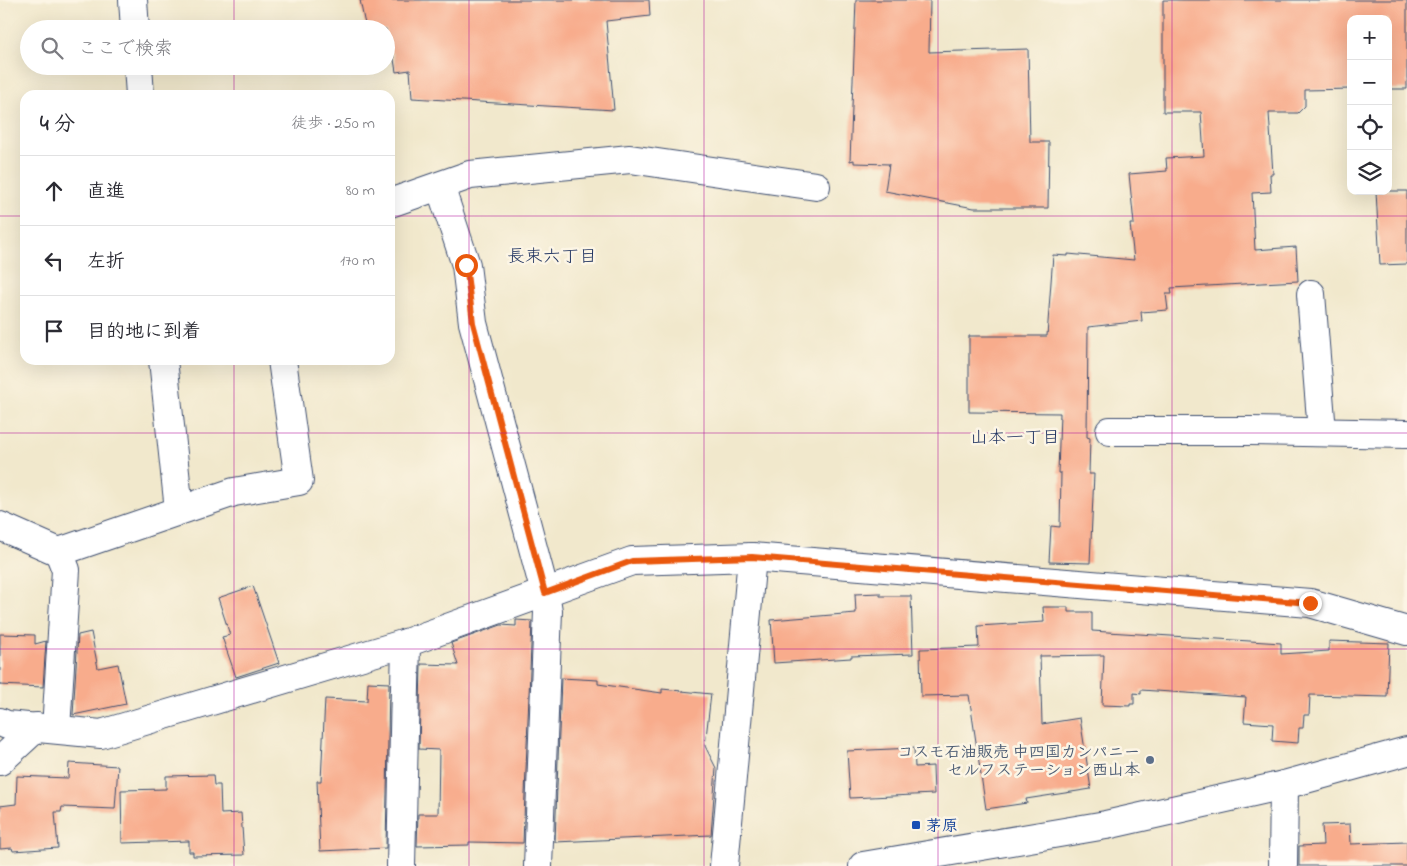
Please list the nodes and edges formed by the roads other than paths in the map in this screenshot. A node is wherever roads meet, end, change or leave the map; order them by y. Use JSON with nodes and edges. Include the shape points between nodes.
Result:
{"nodes":[{"id":1,"x":133,"y":0,"type":"edge"},
{"id":2,"x":134,"y":20,"type":"edge"},
{"id":3,"x":139,"y":75,"type":"edge"},
{"id":4,"x":140,"y":90,"type":"edge"},
{"id":5,"x":440,"y":186,"type":"junction"},
{"id":6,"x":816,"y":186,"type":"dead end"},
{"id":7,"x":395,"y":201,"type":"edge"},
{"id":8,"x":1311,"y":294,"type":"dead end"},
{"id":9,"x":164,"y":365,"type":"edge"},
{"id":10,"x":283,"y":365,"type":"edge"},
{"id":11,"x":1110,"y":431,"type":"dead end"},
{"id":12,"x":1322,"y":432,"type":"junction"},
{"id":13,"x":1407,"y":434,"type":"edge"},
{"id":14,"x":179,"y":510,"type":"junction"},
{"id":15,"x":0,"y":526,"type":"edge"},
{"id":16,"x":59,"y":552,"type":"junction"},
{"id":17,"x":752,"y":557,"type":"junction"},
{"id":18,"x":545,"y":593,"type":"junction"},
{"id":19,"x":1407,"y":631,"type":"edge"},
{"id":20,"x":406,"y":643,"type":"junction"},
{"id":21,"x":0,"y":722,"type":"edge"},
{"id":22,"x":46,"y":728,"type":"junction"},
{"id":23,"x":1407,"y":751,"type":"edge"},
{"id":24,"x":0,"y":761,"type":"edge"},
{"id":25,"x":1284,"y":785,"type":"junction"},
{"id":26,"x":401,"y":866,"type":"edge"},
{"id":27,"x":538,"y":866,"type":"edge"},
{"id":28,"x":724,"y":866,"type":"edge"},
{"id":29,"x":863,"y":866,"type":"edge"},
{"id":30,"x":1284,"y":866,"type":"edge"}],
"edges":[{"from":1,"to":2,"type":"street"},
{"from":3,"to":4,"type":"street"},
{"from":5,"to":6,"type":"street","via":[[470,175],[630,159]]},
{"from":5,"to":7,"type":"street"},
{"from":5,"to":18,"type":"street","via":[[466,265],[473,323]]},
{"from":8,"to":12,"type":"street"},
{"from":9,"to":14,"type":"street"},
{"from":10,"to":14,"type":"street","via":[[299,481],[234,492]]},
{"from":11,"to":12,"type":"street"},
{"from":12,"to":13,"type":"street"},
{"from":14,"to":16,"type":"street"},
{"from":15,"to":16,"type":"street"},
{"from":16,"to":22,"type":"street","via":[[66,570]]},
{"from":17,"to":18,"type":"street","via":[[632,561]]},
{"from":17,"to":19,"type":"street","via":[[1310,603]]},
{"from":17,"to":28,"type":"street"},
{"from":18,"to":20,"type":"street"},
{"from":18,"to":27,"type":"street","via":[[548,611]]},
{"from":20,"to":22,"type":"street","via":[[101,734]]},
{"from":20,"to":26,"type":"street"},
{"from":21,"to":22,"type":"street"},
{"from":22,"to":24,"type":"street"},
{"from":23,"to":25,"type":"street"},
{"from":25,"to":29,"type":"street","via":[[1106,825]]},
{"from":25,"to":30,"type":"street"}]}
